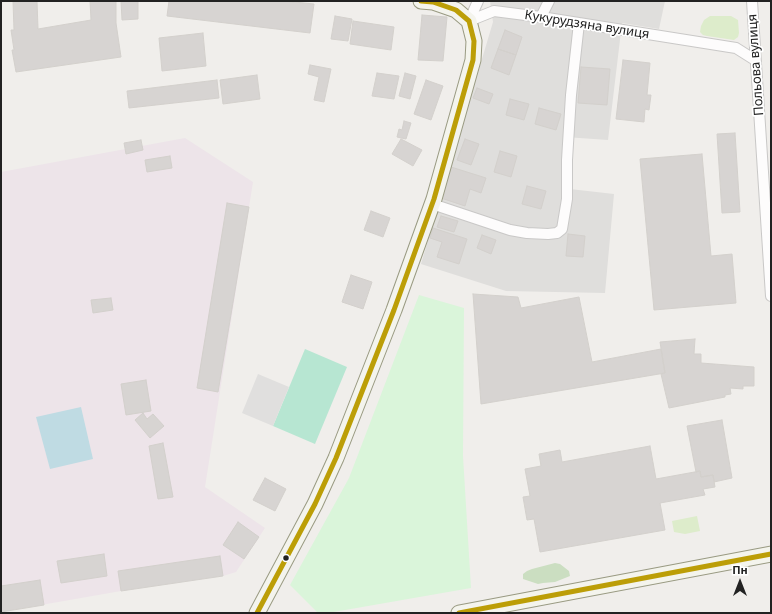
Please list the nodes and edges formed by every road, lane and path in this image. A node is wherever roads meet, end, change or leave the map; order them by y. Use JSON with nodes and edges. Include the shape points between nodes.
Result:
{"nodes":[{"id":1,"x":421,"y":1,"type":"edge"},
{"id":2,"x":478,"y":1,"type":"edge"},
{"id":3,"x":549,"y":1,"type":"edge"},
{"id":4,"x":752,"y":1,"type":"edge"},
{"id":5,"x":541,"y":17,"type":"junction"},
{"id":6,"x":469,"y":21,"type":"junction"},
{"id":7,"x":579,"y":23,"type":"junction"},
{"id":8,"x":755,"y":60,"type":"junction"},
{"id":9,"x":432,"y":204,"type":"junction"},
{"id":10,"x":771,"y":296,"type":"edge"},
{"id":11,"x":771,"y":554,"type":"edge"},
{"id":12,"x":257,"y":613,"type":"edge"},
{"id":13,"x":459,"y":613,"type":"edge"}],
"edges":[{"from":1,"to":6,"type":"main road","via":[[433,2],[456,10]]},
{"from":2,"to":6,"type":"street"},
{"from":3,"to":5,"type":"street"},
{"from":4,"to":8,"type":"street","name":"Польова вулиця"},
{"from":5,"to":6,"type":"street","name":"Кукурудзяна вулиця","via":[[494,11]]},
{"from":5,"to":7,"type":"street","name":"Кукурудзяна вулиця"},
{"from":6,"to":9,"type":"main road","via":[[474,41],[473,60]]},
{"from":7,"to":8,"type":"street","name":"Кукурудзяна вулиця","via":[[736,48]]},
{"from":7,"to":9,"type":"street","via":[[567,160],[567,198],[562,229],[557,233],[548,234],[510,230]]},
{"from":8,"to":10,"type":"street","name":"Польова вулиця"},
{"from":9,"to":12,"type":"main road","via":[[336,458],[316,504]]},
{"from":11,"to":13,"type":"main road"}]}
